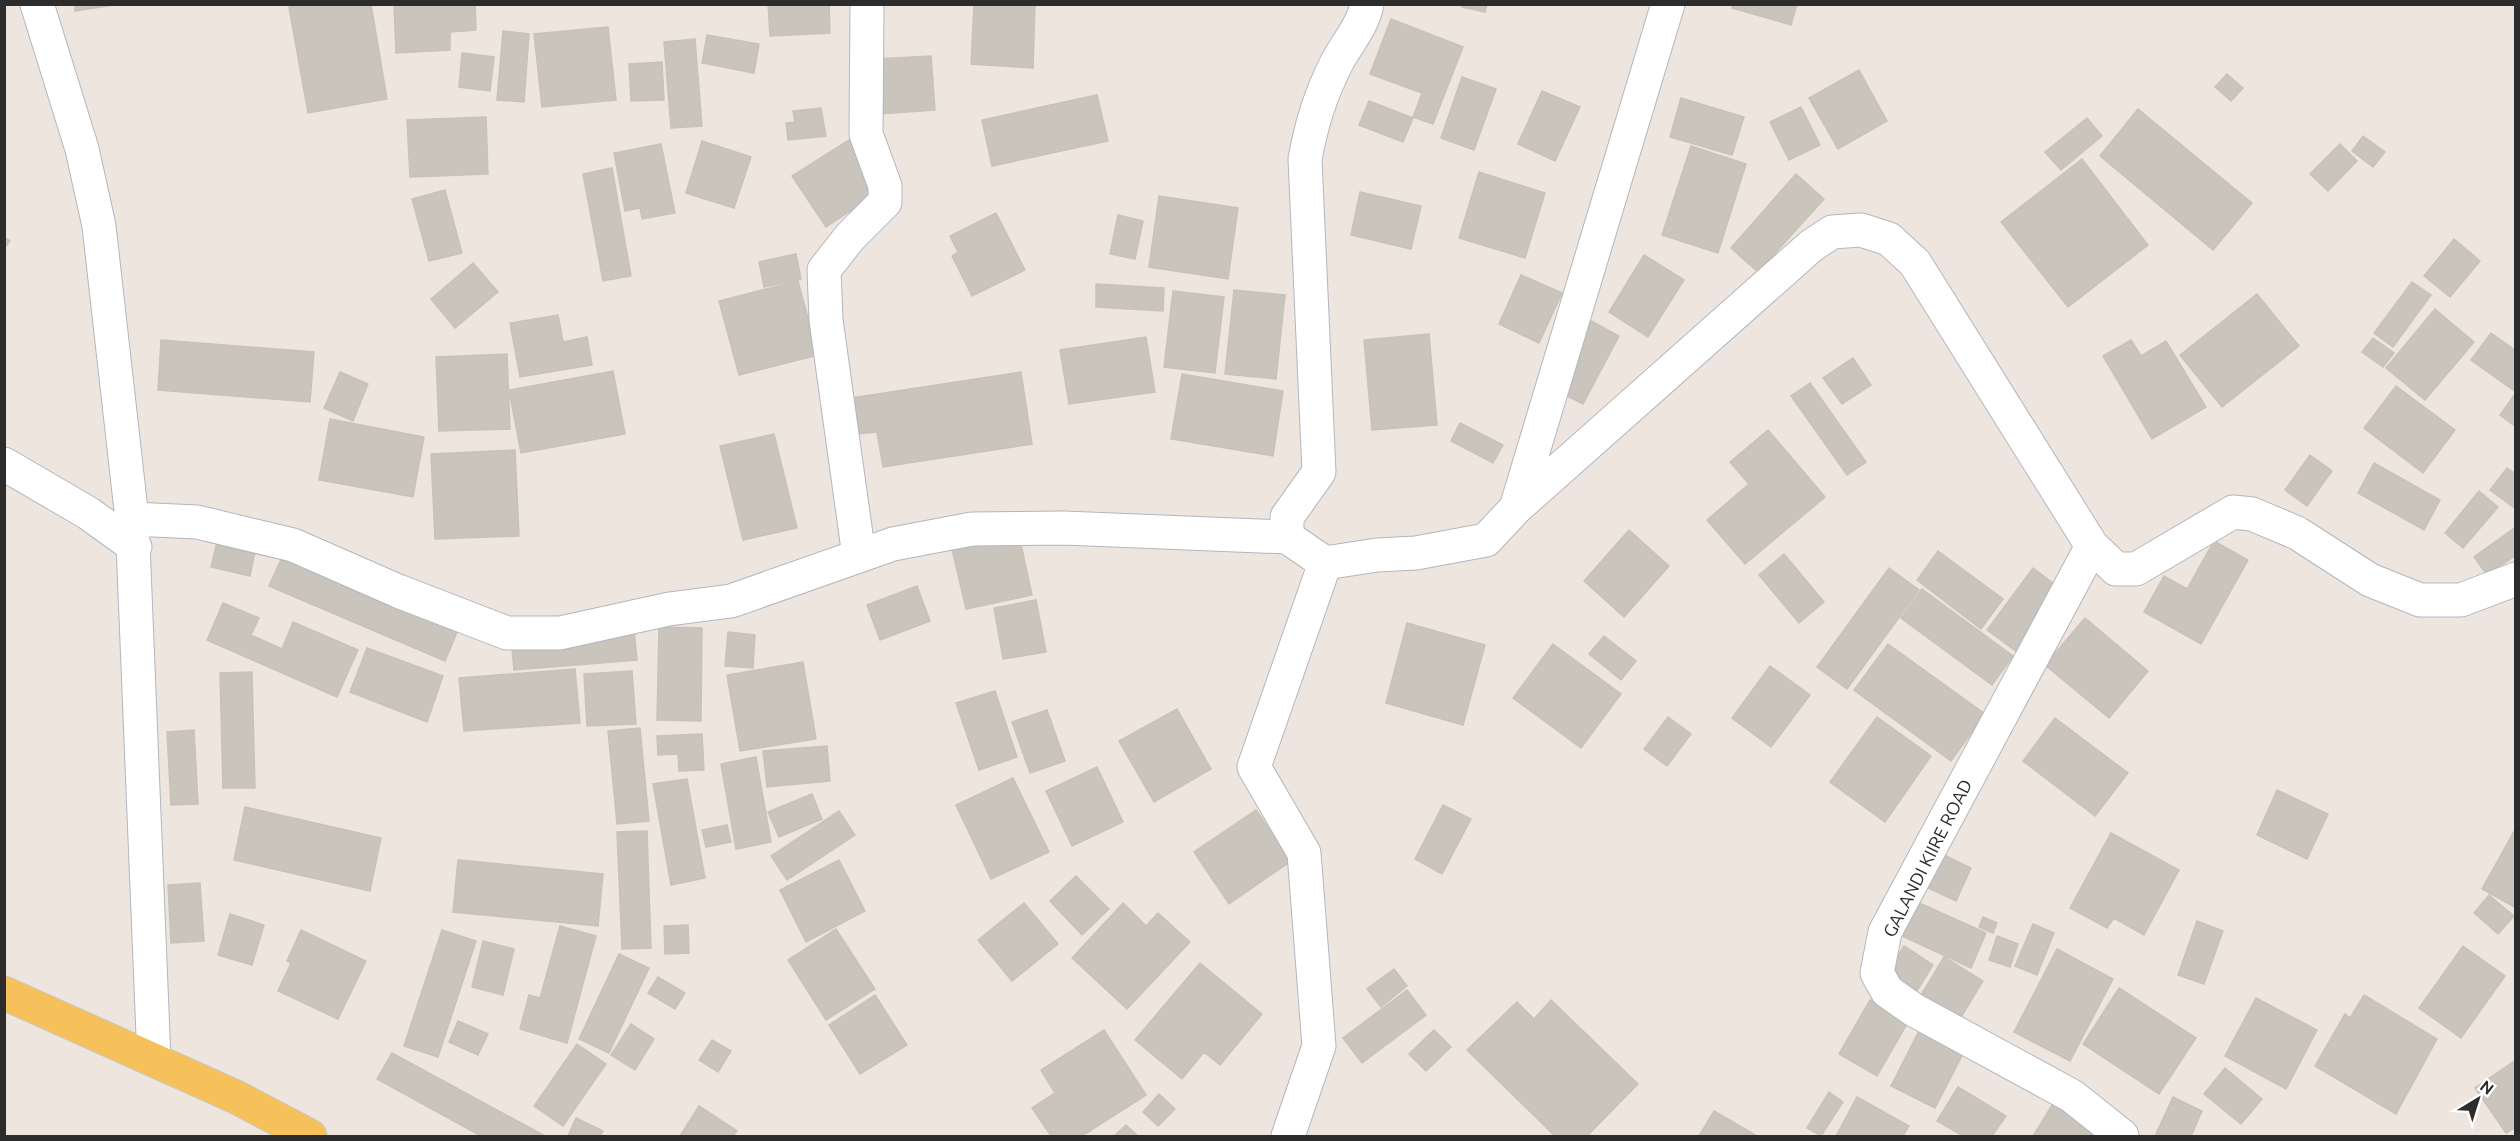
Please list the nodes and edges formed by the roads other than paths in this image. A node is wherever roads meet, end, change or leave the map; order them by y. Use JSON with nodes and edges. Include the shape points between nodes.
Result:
{"nodes":[{"id":1,"x":37,"y":4,"type":"edge"},
{"id":2,"x":867,"y":4,"type":"edge"},
{"id":3,"x":1367,"y":4,"type":"edge"},
{"id":4,"x":1668,"y":4,"type":"edge"},
{"id":5,"x":4,"y":464,"type":"edge"},
{"id":6,"x":1516,"y":508,"type":"junction"},
{"id":7,"x":133,"y":533,"type":"junction"},
{"id":8,"x":1287,"y":537,"type":"junction"},
{"id":9,"x":2092,"y":546,"type":"junction"},
{"id":10,"x":859,"y":556,"type":"junction"},
{"id":11,"x":1325,"y":563,"type":"junction"},
{"id":12,"x":2516,"y":579,"type":"edge"},
{"id":13,"x":4,"y":993,"type":"edge"},
{"id":14,"x":154,"y":1060,"type":"junction"},
{"id":15,"x":310,"y":1137,"type":"edge"},
{"id":16,"x":1288,"y":1137,"type":"edge"},
{"id":17,"x":2122,"y":1137,"type":"edge"}],
"edges":[{"from":1,"to":7,"type":"street","via":[[82,149],[99,226]]},
{"from":2,"to":10,"type":"street","via":[[866,134],[885,186],[885,201],[824,270],[826,320]]},
{"from":3,"to":8,"type":"street","via":[[1314,114],[1305,159],[1319,472],[1287,517]]},
{"from":4,"to":6,"type":"street"},
{"from":5,"to":7,"type":"street","via":[[88,513]]},
{"from":6,"to":9,"type":"street","via":[[1811,246],[1832,232],[1861,230],[1889,239],[1915,263]]},
{"from":6,"to":11,"type":"street","via":[[1486,540]]},
{"from":7,"to":10,"type":"street","via":[[197,522],[293,545],[507,633],[560,633],[669,609],[731,601]]},
{"from":7,"to":14,"type":"street"},
{"from":8,"to":10,"type":"street","via":[[1064,528],[972,529],[893,544]]},
{"from":8,"to":11,"type":"street"},
{"from":9,"to":12,"type":"street","via":[[2116,569],[2136,570],[2233,512],[2252,514],[2297,533],[2370,580],[2420,600],[2462,600]]},
{"from":9,"to":17,"type":"street","name":"GALANDI KIIRE ROAD","via":[[1886,932],[1877,974],[1887,991],[1914,1010],[2072,1096]]},
{"from":11,"to":16,"type":"street","via":[[1254,767],[1305,854],[1319,1046]]},
{"from":13,"to":14,"type":"main road"},
{"from":14,"to":15,"type":"main road","via":[[236,1097]]}]}
